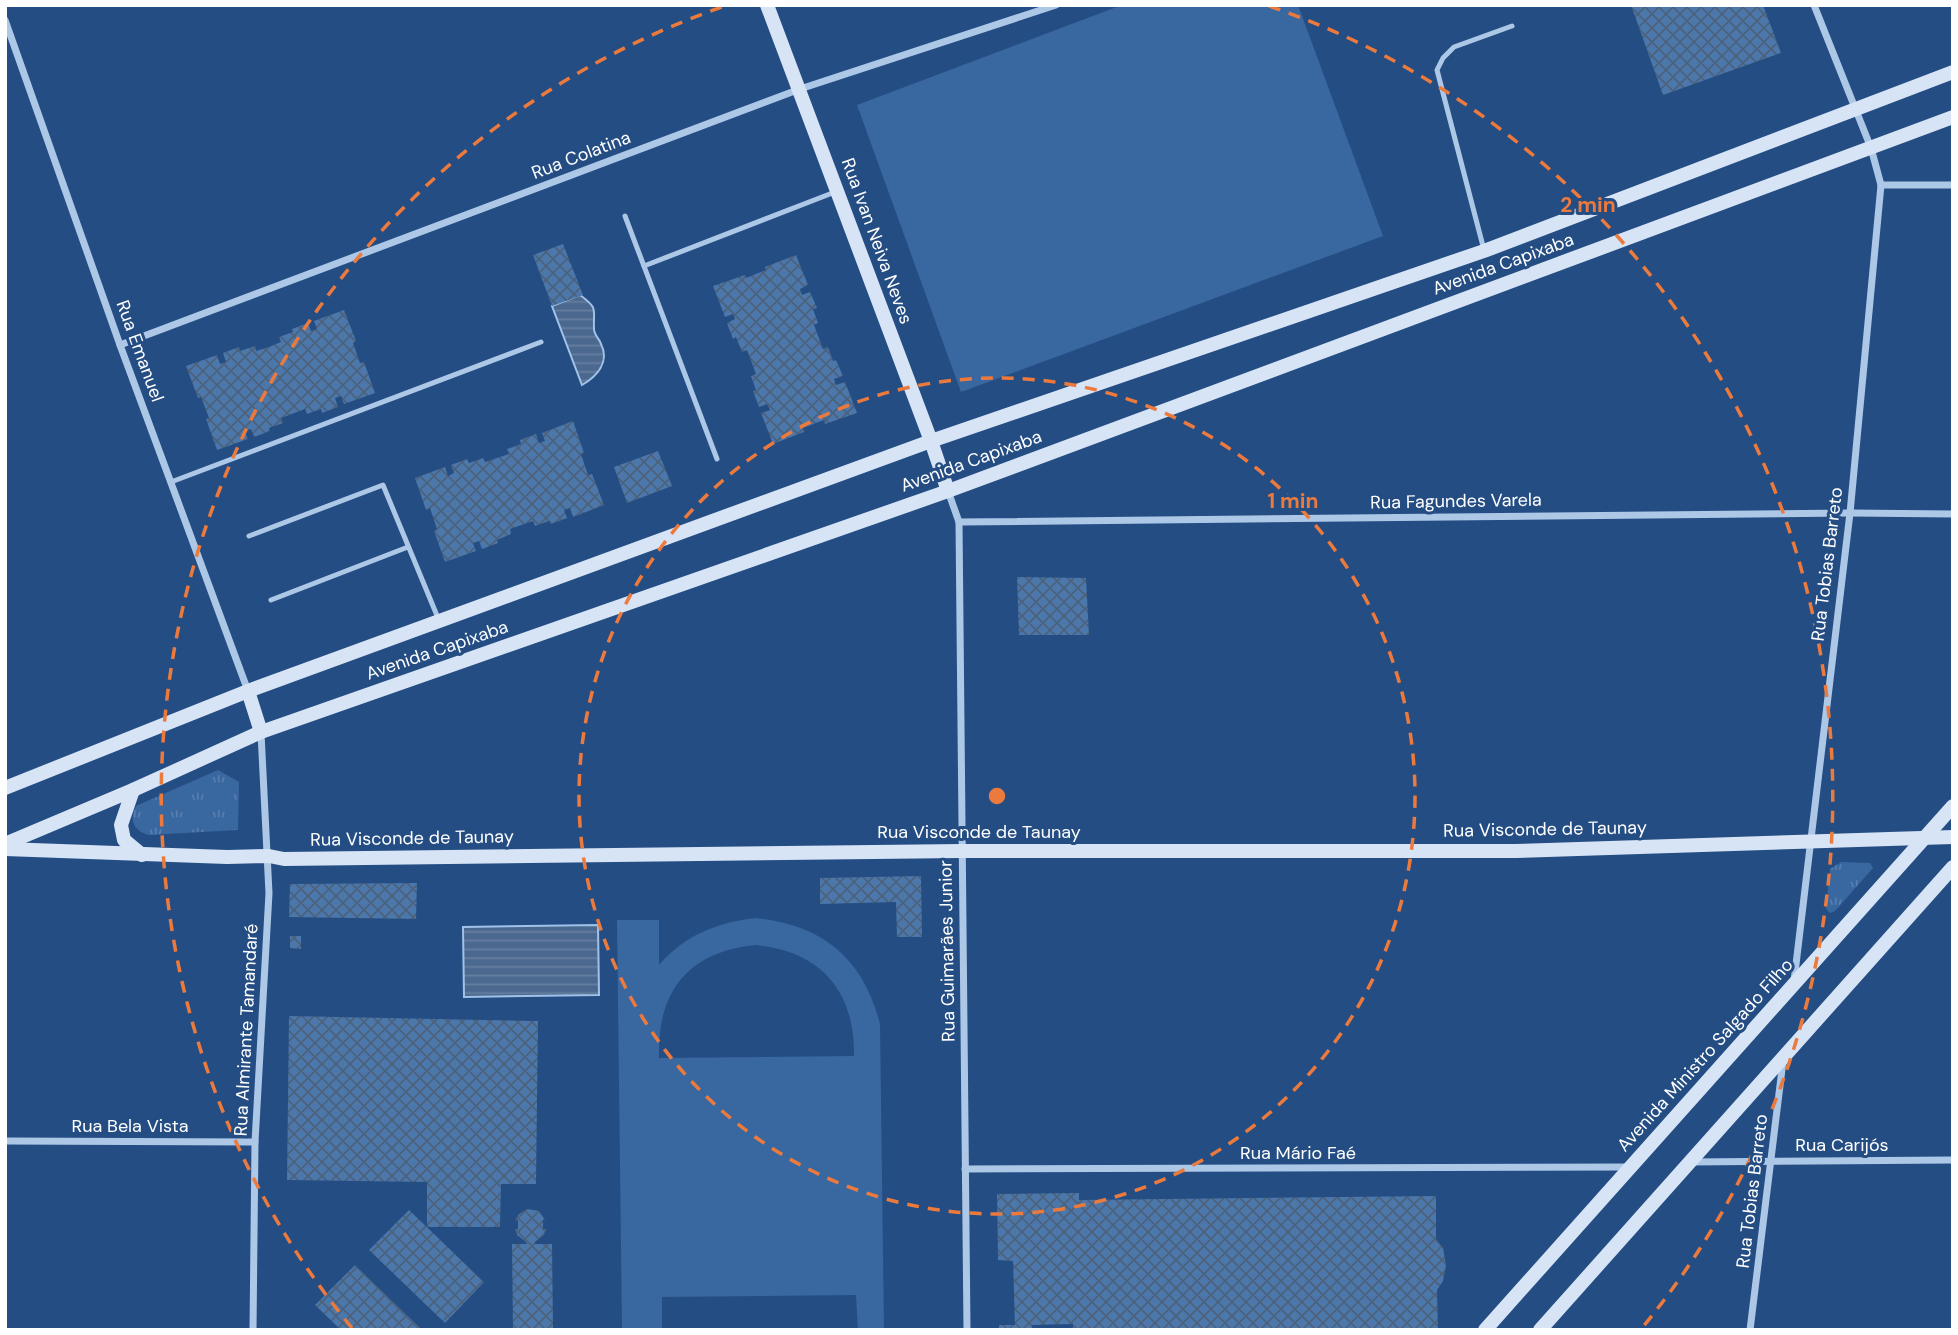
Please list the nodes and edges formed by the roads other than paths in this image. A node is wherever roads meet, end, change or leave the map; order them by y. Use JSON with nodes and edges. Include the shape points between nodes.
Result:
{"nodes":[{"id":1,"x":767,"y":5,"type":"edge"},
{"id":2,"x":1056,"y":5,"type":"edge"},
{"id":3,"x":1814,"y":5,"type":"edge"},
{"id":4,"x":5,"y":20,"type":"edge"},
{"id":5,"x":1512,"y":26,"type":"dead end"},
{"id":6,"x":1953,"y":72,"type":"edge"},
{"id":7,"x":800,"y":89,"type":"junction"},
{"id":8,"x":1855,"y":109,"type":"junction"},
{"id":9,"x":1953,"y":117,"type":"edge"},
{"id":10,"x":1871,"y":148,"type":"junction"},
{"id":11,"x":1881,"y":185,"type":"junction"},
{"id":12,"x":1953,"y":185,"type":"edge"},
{"id":13,"x":838,"y":191,"type":"junction"},
{"id":14,"x":625,"y":216,"type":"dead end"},
{"id":15,"x":1484,"y":251,"type":"junction"},
{"id":16,"x":644,"y":267,"type":"junction"},
{"id":17,"x":541,"y":342,"type":"dead end"},
{"id":18,"x":120,"y":345,"type":"junction"},
{"id":19,"x":931,"y":441,"type":"junction"},
{"id":20,"x":717,"y":458,"type":"dead end"},
{"id":21,"x":171,"y":482,"type":"junction"},
{"id":22,"x":948,"y":491,"type":"junction"},
{"id":23,"x":1850,"y":513,"type":"junction"},
{"id":24,"x":1953,"y":514,"type":"edge"},
{"id":25,"x":959,"y":522,"type":"junction"},
{"id":26,"x":249,"y":536,"type":"dead end"},
{"id":27,"x":408,"y":547,"type":"junction"},
{"id":28,"x":271,"y":600,"type":"dead end"},
{"id":29,"x":439,"y":621,"type":"junction"},
{"id":30,"x":248,"y":691,"type":"junction"},
{"id":31,"x":261,"y":732,"type":"junction"},
{"id":32,"x":5,"y":788,"type":"edge"},
{"id":33,"x":133,"y":790,"type":"junction"},
{"id":34,"x":1953,"y":806,"type":"edge"},
{"id":35,"x":1953,"y":837,"type":"edge"},
{"id":36,"x":1923,"y":840,"type":"junction"},
{"id":37,"x":1809,"y":842,"type":"junction"},
{"id":38,"x":5,"y":847,"type":"edge"},
{"id":39,"x":962,"y":851,"type":"junction"},
{"id":40,"x":142,"y":855,"type":"junction"},
{"id":41,"x":269,"y":856,"type":"junction"},
{"id":42,"x":1953,"y":867,"type":"edge"},
{"id":43,"x":1793,"y":985,"type":"junction"},
{"id":44,"x":1784,"y":1056,"type":"junction"},
{"id":45,"x":5,"y":1141,"type":"edge"},
{"id":46,"x":256,"y":1142,"type":"junction"},
{"id":47,"x":1953,"y":1160,"type":"edge"},
{"id":48,"x":1771,"y":1161,"type":"junction"},
{"id":49,"x":1689,"y":1162,"type":"junction"},
{"id":50,"x":1630,"y":1167,"type":"junction"},
{"id":51,"x":965,"y":1169,"type":"junction"},
{"id":52,"x":253,"y":1330,"type":"edge"},
{"id":53,"x":967,"y":1330,"type":"edge"},
{"id":54,"x":1485,"y":1330,"type":"edge"},
{"id":55,"x":1540,"y":1330,"type":"edge"},
{"id":56,"x":1750,"y":1330,"type":"edge"}],
"edges":[{"from":1,"to":7,"type":"street","name":"Rua Ivan Neiva Neves"},
{"from":2,"to":7,"type":"street","name":"Rua Colatina"},
{"from":3,"to":8,"type":"street","name":"Rua Tobias Barreto"},
{"from":4,"to":18,"type":"street","name":"Rua Emanuel"},
{"from":5,"to":15,"type":"lane","via":[[1454,47],[1437,70]]},
{"from":6,"to":8,"type":"street","name":"Avenida Capixaba"},
{"from":7,"to":13,"type":"street","name":"Rua Ivan Neiva Neves"},
{"from":7,"to":18,"type":"street","name":"Rua Colatina"},
{"from":8,"to":10,"type":"street","name":"Rua Tobias Barreto"},
{"from":8,"to":15,"type":"street","name":"Avenida Capixaba"},
{"from":9,"to":10,"type":"street","name":"Avenida Capixaba"},
{"from":10,"to":11,"type":"street","name":"Rua Tobias Barreto"},
{"from":10,"to":22,"type":"street","name":"Avenida Capixaba"},
{"from":11,"to":12,"type":"street"},
{"from":11,"to":23,"type":"street","name":"Rua Tobias Barreto"},
{"from":13,"to":16,"type":"lane"},
{"from":13,"to":19,"type":"street","name":"Rua Ivan Neiva Neves"},
{"from":14,"to":16,"type":"lane"},
{"from":15,"to":19,"type":"street","name":"Avenida Capixaba"},
{"from":16,"to":20,"type":"lane"},
{"from":17,"to":21,"type":"lane"},
{"from":18,"to":21,"type":"street","name":"Rua Emanuel"},
{"from":19,"to":22,"type":"street","name":"Rua Ivan Neiva Neves"},
{"from":19,"to":29,"type":"street","name":"Avenida Capixaba"},
{"from":21,"to":30,"type":"street","name":"Rua Emanuel"},
{"from":22,"to":25,"type":"street","name":"Rua Guimarães Junior"},
{"from":22,"to":31,"type":"street","name":"Avenida Capixaba"},
{"from":23,"to":24,"type":"street","name":"Rua Fagundes Varela"},
{"from":23,"to":25,"type":"street","name":"Rua Fagundes Varela"},
{"from":23,"to":37,"type":"street","name":"Rua Tobias Barreto"},
{"from":25,"to":39,"type":"street","name":"Rua Guimarães Junior"},
{"from":26,"to":27,"type":"lane","via":[[383,485]]},
{"from":27,"to":28,"type":"lane"},
{"from":27,"to":29,"type":"lane"},
{"from":29,"to":30,"type":"street","name":"Avenida Capixaba"},
{"from":30,"to":31,"type":"street"},
{"from":30,"to":32,"type":"street","name":"Avenida Capixaba"},
{"from":31,"to":33,"type":"street","name":"Avenida Capixaba"},
{"from":31,"to":41,"type":"street","name":"Rua Almirante Tamandaré"},
{"from":33,"to":38,"type":"street","name":"Avenida Capixaba"},
{"from":33,"to":40,"type":"street","via":[[121,825],[124,840]]},
{"from":34,"to":36,"type":"street","name":"Avenida Ministro Salgado Filho"},
{"from":35,"to":36,"type":"street","name":"Rua Visconde de Taunay"},
{"from":36,"to":37,"type":"street","name":"Rua Visconde de Taunay"},
{"from":36,"to":43,"type":"street","name":"Avenida Ministro Salgado Filho"},
{"from":37,"to":39,"type":"street","name":"Rua Visconde de Taunay","via":[[1515,851]]},
{"from":37,"to":43,"type":"street","name":"Rua Tobias Barreto"},
{"from":38,"to":40,"type":"street","name":"Rua Visconde de Taunay"},
{"from":39,"to":41,"type":"street","name":"Rua Visconde de Taunay"},
{"from":39,"to":51,"type":"street","name":"Rua Guimarães Junior"},
{"from":40,"to":41,"type":"street","name":"Rua Visconde de Taunay"},
{"from":41,"to":46,"type":"street","name":"Rua Almirante Tamandaré"},
{"from":42,"to":44,"type":"street"},
{"from":43,"to":50,"type":"street","name":"Avenida Ministro Salgado Filho"},
{"from":44,"to":48,"type":"street","name":"Rua Tobias Barreto"},
{"from":44,"to":49,"type":"street"},
{"from":45,"to":46,"type":"street","name":"Rua Bela Vista"},
{"from":46,"to":52,"type":"street","name":"Rua Almirante Tamandaré"},
{"from":47,"to":48,"type":"street","name":"Rua Carijós"},
{"from":48,"to":49,"type":"street","name":"Rua Carijós"},
{"from":48,"to":56,"type":"street","name":"Rua Tobias Barreto"},
{"from":49,"to":55,"type":"street"},
{"from":50,"to":51,"type":"street","name":"Rua Mário Faé"},
{"from":50,"to":54,"type":"street","name":"Avenida Ministro Salgado Filho"},
{"from":51,"to":53,"type":"street","name":"Rua Guimarães Junior"}]}
